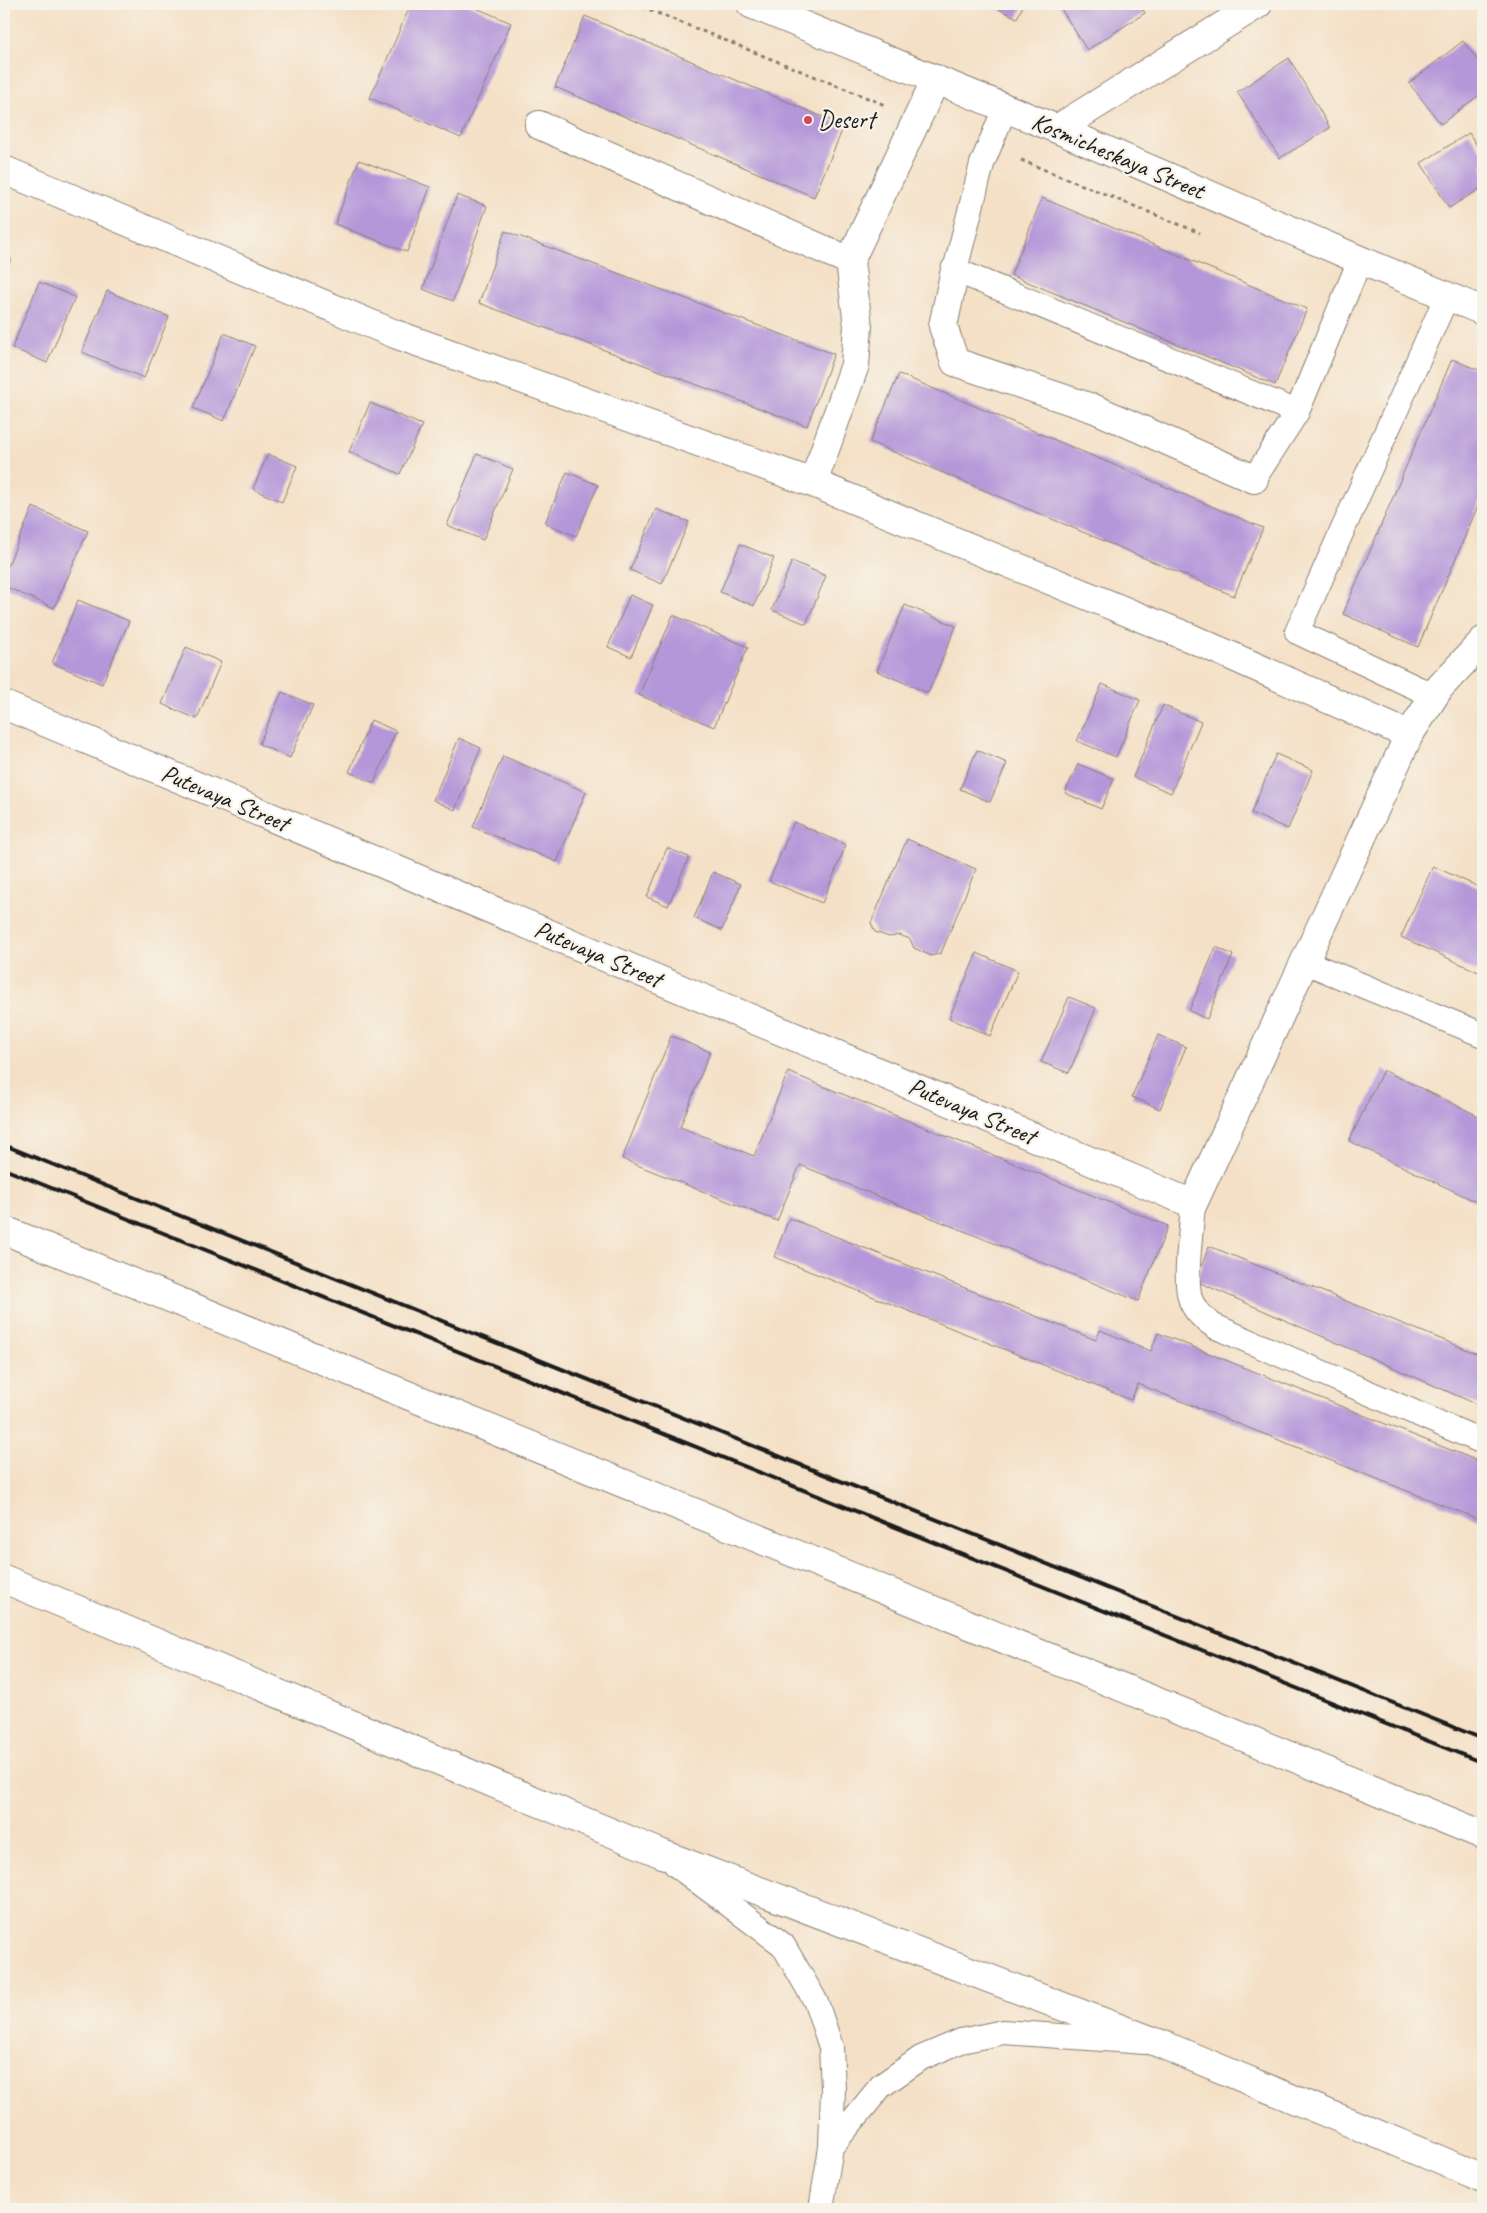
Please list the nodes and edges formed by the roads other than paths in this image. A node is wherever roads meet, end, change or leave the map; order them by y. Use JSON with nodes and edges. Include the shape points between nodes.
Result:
{"nodes":[{"id":1,"x":751,"y":4,"type":"edge"},
{"id":2,"x":1258,"y":4,"type":"edge"},
{"id":3,"x":936,"y":79,"type":"junction"},
{"id":4,"x":1005,"y":108,"type":"junction"},
{"id":5,"x":539,"y":125,"type":"dead end"},
{"id":6,"x":1057,"y":129,"type":"junction"},
{"id":7,"x":4,"y":170,"type":"edge"},
{"id":8,"x":1360,"y":260,"type":"junction"},
{"id":9,"x":850,"y":261,"type":"junction"},
{"id":10,"x":956,"y":270,"type":"junction"},
{"id":11,"x":1447,"y":296,"type":"junction"},
{"id":12,"x":1483,"y":311,"type":"edge"},
{"id":13,"x":1297,"y":412,"type":"junction"},
{"id":14,"x":1254,"y":479,"type":"joint"},
{"id":15,"x":813,"y":483,"type":"junction"},
{"id":16,"x":1483,"y":640,"type":"edge"},
{"id":17,"x":1434,"y":696,"type":"junction"},
{"id":18,"x":4,"y":705,"type":"edge"},
{"id":19,"x":1410,"y":735,"type":"junction"},
{"id":20,"x":1305,"y":962,"type":"junction"},
{"id":21,"x":1483,"y":1035,"type":"edge"},
{"id":22,"x":1193,"y":1204,"type":"junction"},
{"id":23,"x":4,"y":1230,"type":"edge"},
{"id":24,"x":1483,"y":1442,"type":"edge"},
{"id":25,"x":4,"y":1579,"type":"edge"},
{"id":26,"x":1483,"y":1835,"type":"edge"},
{"id":27,"x":660,"y":1853,"type":"junction"},
{"id":28,"x":1161,"y":2044,"type":"junction"},
{"id":29,"x":831,"y":2147,"type":"junction"},
{"id":30,"x":1483,"y":2178,"type":"edge"},
{"id":31,"x":821,"y":2209,"type":"edge"}],
"edges":[{"from":1,"to":3,"type":"street","name":"Kosmicheskaya Street"},
{"from":2,"to":6,"type":"street"},
{"from":3,"to":4,"type":"street","name":"Kosmicheskaya Street"},
{"from":3,"to":9,"type":"street"},
{"from":4,"to":6,"type":"street","name":"Kosmicheskaya Street"},
{"from":4,"to":10,"type":"lane","via":[[982,164]]},
{"from":5,"to":9,"type":"street"},
{"from":6,"to":8,"type":"street","name":"Kosmicheskaya Street"},
{"from":7,"to":15,"type":"street","via":[[395,334]]},
{"from":8,"to":11,"type":"street","name":"Kosmicheskaya Street"},
{"from":8,"to":13,"type":"lane"},
{"from":9,"to":15,"type":"street","via":[[858,326],[855,364]]},
{"from":10,"to":13,"type":"lane"},
{"from":10,"to":14,"type":"street","via":[[943,326],[955,362],[1096,409]]},
{"from":11,"to":12,"type":"street","name":"Kosmicheskaya Street"},
{"from":11,"to":17,"type":"lane","via":[[1297,632]]},
{"from":13,"to":14,"type":"lane"},
{"from":15,"to":19,"type":"street","via":[[1192,639]]},
{"from":16,"to":17,"type":"street"},
{"from":17,"to":19,"type":"street"},
{"from":18,"to":22,"type":"street","name":"Putevaya Street"},
{"from":19,"to":20,"type":"street"},
{"from":20,"to":21,"type":"lane"},
{"from":20,"to":22,"type":"street"},
{"from":22,"to":24,"type":"lane","via":[[1188,1283],[1191,1300],[1200,1316],[1214,1326]]},
{"from":23,"to":26,"type":"street"},
{"from":25,"to":27,"type":"street"},
{"from":27,"to":28,"type":"street"},
{"from":27,"to":29,"type":"lane","via":[[783,1945],[788,1953],[816,2002],[831,2047]]},
{"from":28,"to":29,"type":"lane","via":[[1003,2032],[961,2041],[921,2058],[881,2086]]},
{"from":28,"to":30,"type":"street"},
{"from":29,"to":31,"type":"lane"}]}
